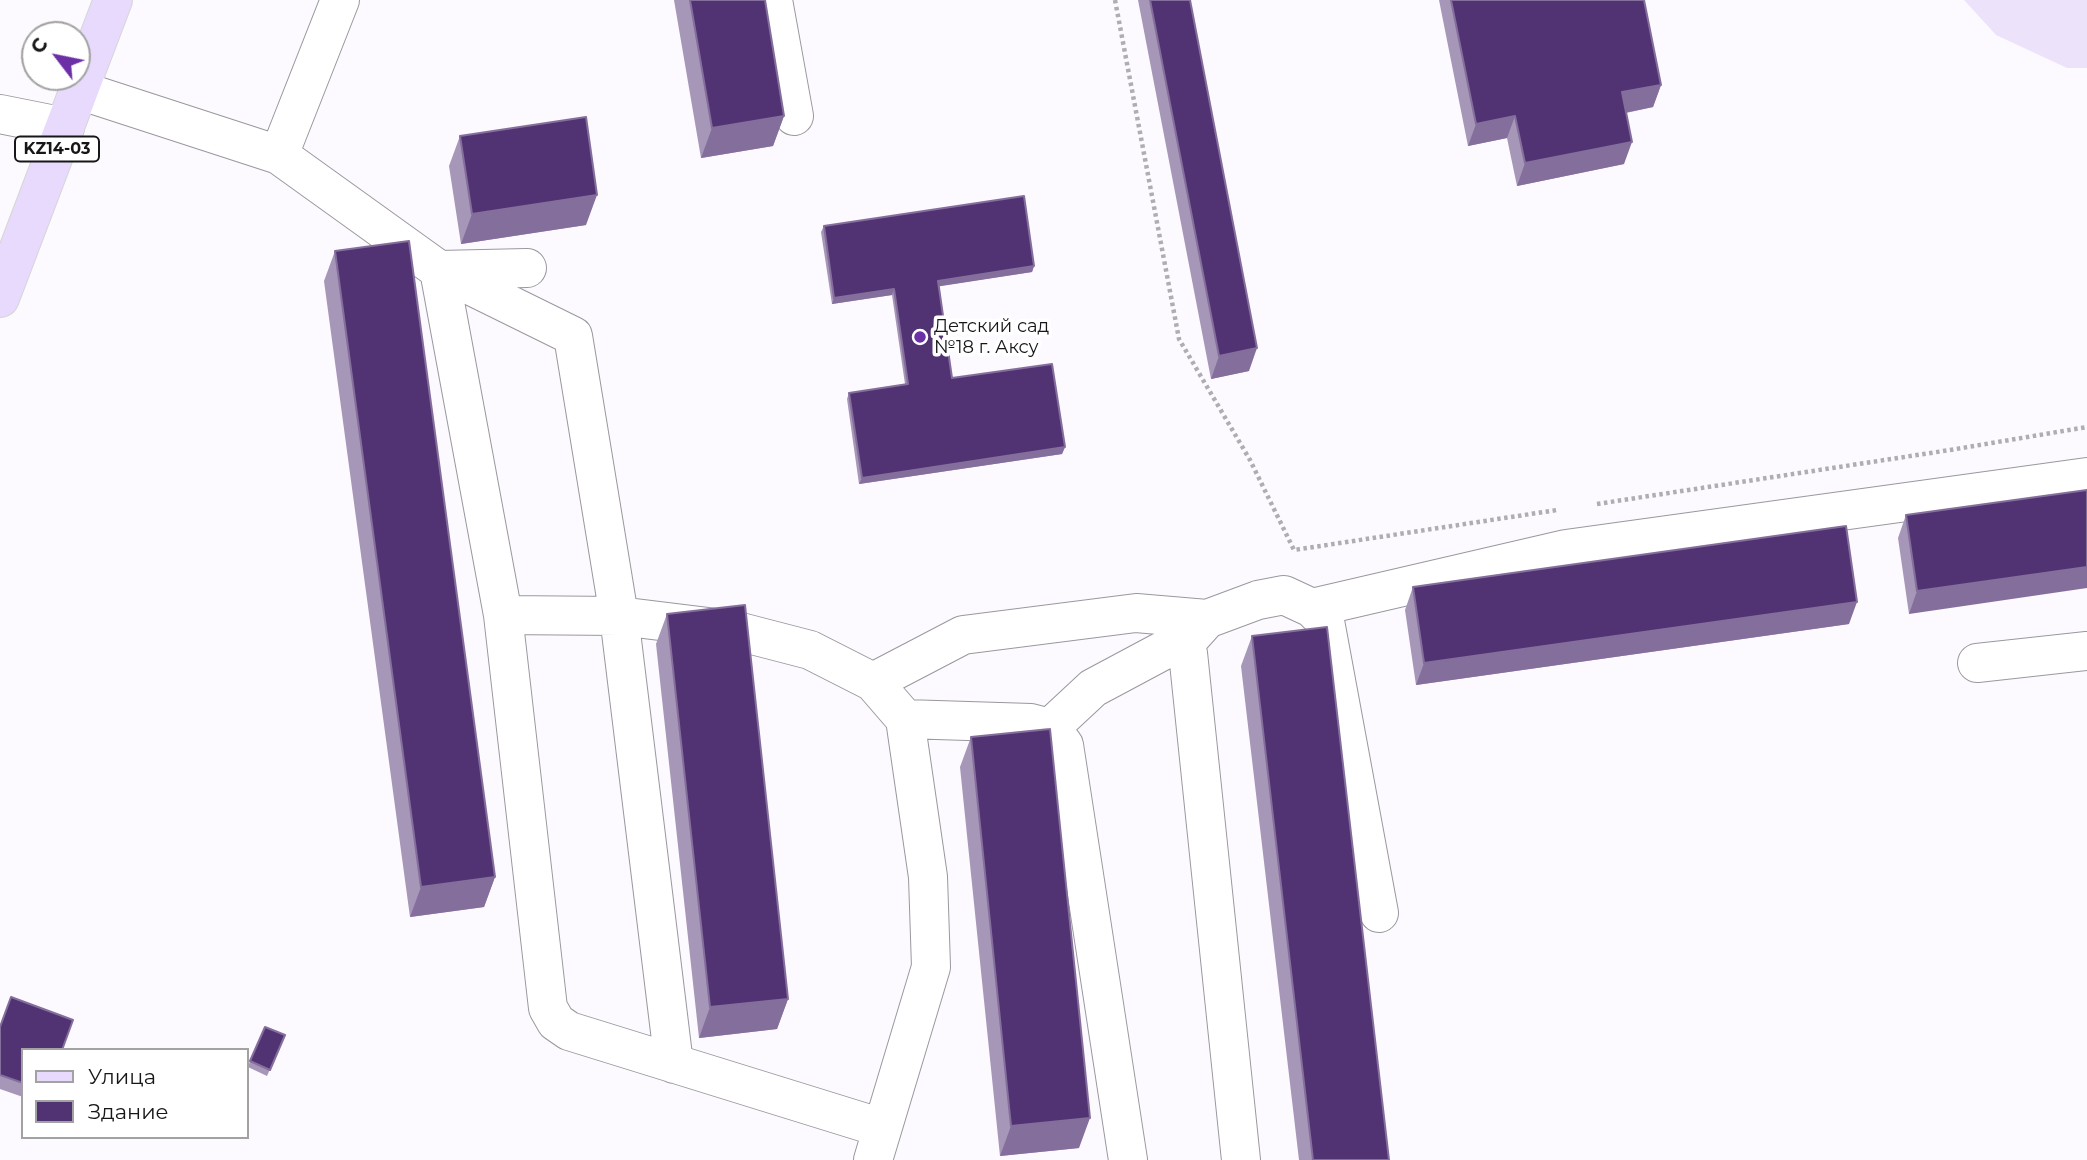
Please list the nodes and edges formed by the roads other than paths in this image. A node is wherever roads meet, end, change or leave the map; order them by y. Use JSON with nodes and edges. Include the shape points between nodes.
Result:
{"nodes":[{"id":1,"x":113,"y":0,"type":"edge"},
{"id":2,"x":340,"y":0,"type":"edge"},
{"id":3,"x":773,"y":0,"type":"edge"},
{"id":4,"x":91,"y":58,"type":"edge"},
{"id":5,"x":79,"y":91,"type":"edge"},
{"id":6,"x":82,"y":91,"type":"edge"},
{"id":7,"x":0,"y":114,"type":"edge"},
{"id":8,"x":793,"y":116,"type":"dead end"},
{"id":9,"x":65,"y":127,"type":"junction"},
{"id":10,"x":279,"y":155,"type":"junction"},
{"id":11,"x":527,"y":268,"type":"dead end"},
{"id":12,"x":439,"y":270,"type":"junction"},
{"id":13,"x":0,"y":298,"type":"edge"},
{"id":14,"x":2087,"y":477,"type":"edge"},
{"id":15,"x":1312,"y":608,"type":"junction"},
{"id":16,"x":503,"y":615,"type":"junction"},
{"id":17,"x":619,"y":616,"type":"junction"},
{"id":18,"x":1207,"y":619,"type":"junction"},
{"id":19,"x":1180,"y":649,"type":"junction"},
{"id":20,"x":2087,"y":651,"type":"edge"},
{"id":21,"x":1977,"y":663,"type":"dead end"},
{"id":22,"x":873,"y":682,"type":"junction"},
{"id":23,"x":905,"y":719,"type":"junction"},
{"id":24,"x":1050,"y":728,"type":"junction"},
{"id":25,"x":1379,"y":913,"type":"dead end"},
{"id":26,"x":674,"y":1064,"type":"junction"},
{"id":27,"x":878,"y":1144,"type":"edge"},
{"id":28,"x":1128,"y":1160,"type":"edge"},
{"id":29,"x":1241,"y":1160,"type":"edge"}],
"edges":[{"from":1,"to":4,"type":"main road","number":"KZ14-03"},
{"from":2,"to":10,"type":"street"},
{"from":3,"to":8,"type":"street"},
{"from":5,"to":9,"type":"main road","number":"KZ14-03"},
{"from":6,"to":10,"type":"street"},
{"from":7,"to":9,"type":"street"},
{"from":9,"to":13,"type":"main road","number":"KZ14-03"},
{"from":10,"to":12,"type":"street"},
{"from":11,"to":12,"type":"street"},
{"from":12,"to":16,"type":"street"},
{"from":12,"to":17,"type":"street","via":[[573,336]]},
{"from":14,"to":15,"type":"street","via":[[1566,549]]},
{"from":15,"to":18,"type":"street","via":[[1284,595]]},
{"from":15,"to":25,"type":"street","via":[[1325,621]]},
{"from":16,"to":17,"type":"street"},
{"from":16,"to":26,"type":"street","via":[[548,1008],[556,1022],[569,1031]]},
{"from":17,"to":22,"type":"street","via":[[733,630],[810,650]]},
{"from":17,"to":26,"type":"street"},
{"from":18,"to":19,"type":"street"},
{"from":18,"to":22,"type":"street","via":[[1136,613],[962,635]]},
{"from":19,"to":24,"type":"street","via":[[1166,649],[1093,688]]},
{"from":19,"to":29,"type":"street","via":[[1188,653]]},
{"from":20,"to":21,"type":"street"},
{"from":22,"to":23,"type":"street"},
{"from":23,"to":24,"type":"street","via":[[1031,723]]},
{"from":23,"to":27,"type":"street","via":[[928,877],[932,967]]},
{"from":24,"to":28,"type":"street","via":[[1064,745]]},
{"from":26,"to":27,"type":"street"}]}
